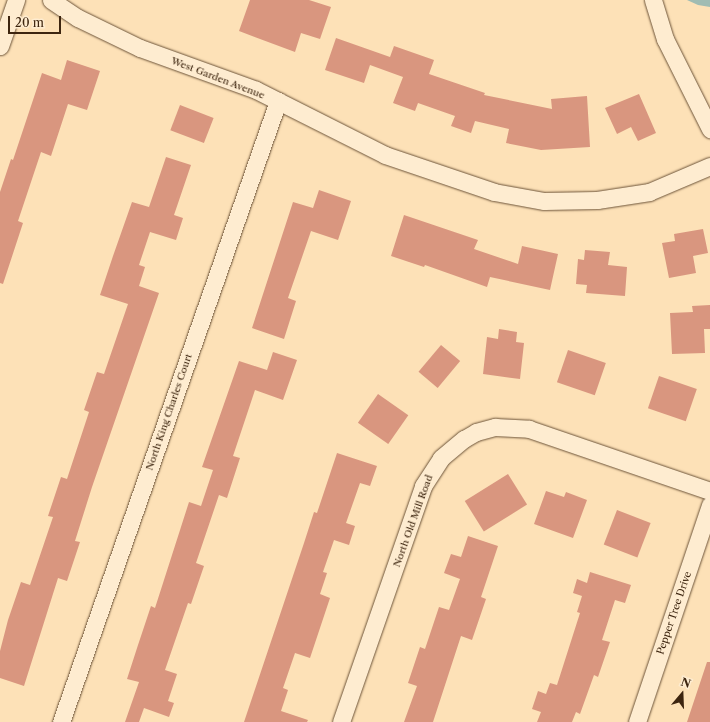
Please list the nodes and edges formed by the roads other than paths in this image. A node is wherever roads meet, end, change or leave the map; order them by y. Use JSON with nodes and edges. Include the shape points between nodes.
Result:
{"nodes":[{"id":1,"x":16,"y":0,"type":"edge"},
{"id":2,"x":51,"y":0,"type":"edge"},
{"id":3,"x":653,"y":0,"type":"edge"},
{"id":4,"x":0,"y":46,"type":"edge"},
{"id":5,"x":278,"y":101,"type":"junction"},
{"id":6,"x":710,"y":129,"type":"edge"},
{"id":7,"x":710,"y":166,"type":"edge"},
{"id":8,"x":710,"y":490,"type":"edge"},
{"id":9,"x":710,"y":505,"type":"edge"},
{"id":10,"x":61,"y":722,"type":"edge"},
{"id":11,"x":341,"y":722,"type":"edge"},
{"id":12,"x":637,"y":722,"type":"edge"}],
"edges":[{"from":1,"to":4,"type":"street"},
{"from":2,"to":5,"type":"street","name":"West Garden Avenue","via":[[78,18],[140,48],[256,90]]},
{"from":3,"to":6,"type":"street","via":[[665,38]]},
{"from":5,"to":7,"type":"street","name":"West Garden Avenue","via":[[359,143],[408,163],[494,192],[567,202],[649,192]]},
{"from":5,"to":10,"type":"street","name":"North King Charles Court"},
{"from":8,"to":11,"type":"street","name":"North Old Mill Road","via":[[529,429],[495,428],[476,432],[464,439],[441,458],[423,486]]},
{"from":9,"to":12,"type":"street","name":"Pepper Tree Drive"}]}
